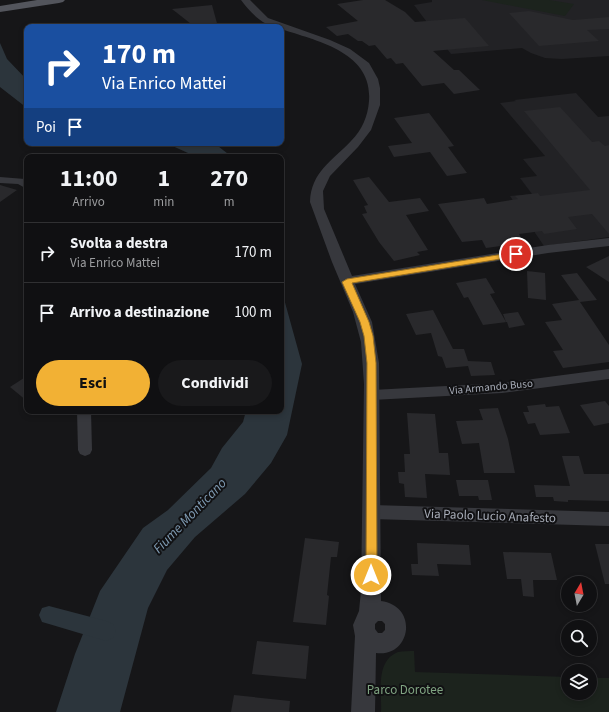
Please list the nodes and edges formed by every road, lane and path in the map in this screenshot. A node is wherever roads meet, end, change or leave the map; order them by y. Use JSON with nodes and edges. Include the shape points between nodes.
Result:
{"nodes":[{"id":1,"x":59,"y":0,"type":"edge"},
{"id":2,"x":245,"y":0,"type":"edge"},
{"id":3,"x":4,"y":8,"type":"edge"},
{"id":4,"x":276,"y":24,"type":"edge"},
{"id":5,"x":284,"y":27,"type":"edge"},
{"id":6,"x":0,"y":180,"type":"edge"},
{"id":7,"x":24,"y":184,"type":"edge"},
{"id":8,"x":609,"y":242,"type":"edge"},
{"id":9,"x":347,"y":282,"type":"junction"},
{"id":10,"x":609,"y":374,"type":"edge"},
{"id":11,"x":372,"y":395,"type":"junction"},
{"id":12,"x":84,"y":414,"type":"edge"},
{"id":13,"x":85,"y":450,"type":"dead end"},
{"id":14,"x":372,"y":512,"type":"junction"},
{"id":15,"x":609,"y":519,"type":"edge"},
{"id":16,"x":363,"y":712,"type":"edge"}],
"edges":[{"from":1,"to":3,"type":"main road"},
{"from":2,"to":4,"type":"street","via":[[257,14]]},
{"from":5,"to":9,"type":"street","via":[[331,43],[357,58],[369,70],[374,85],[375,103],[370,122],[361,137],[323,177],[316,193],[317,207]]},
{"from":6,"to":7,"type":"street","via":[[21,181]]},
{"from":8,"to":9,"type":"street","via":[[540,250]]},
{"from":9,"to":11,"type":"street","via":[[369,336]]},
{"from":10,"to":11,"type":"street","name":"Via Armando Buso","via":[[502,388]]},
{"from":11,"to":14,"type":"street"},
{"from":12,"to":13,"type":"street"},
{"from":14,"to":15,"type":"street","name":"Via Paolo Lucio Anafesto"},
{"from":14,"to":16,"type":"street","via":[[371,592],[375,626],[365,675]]}]}
